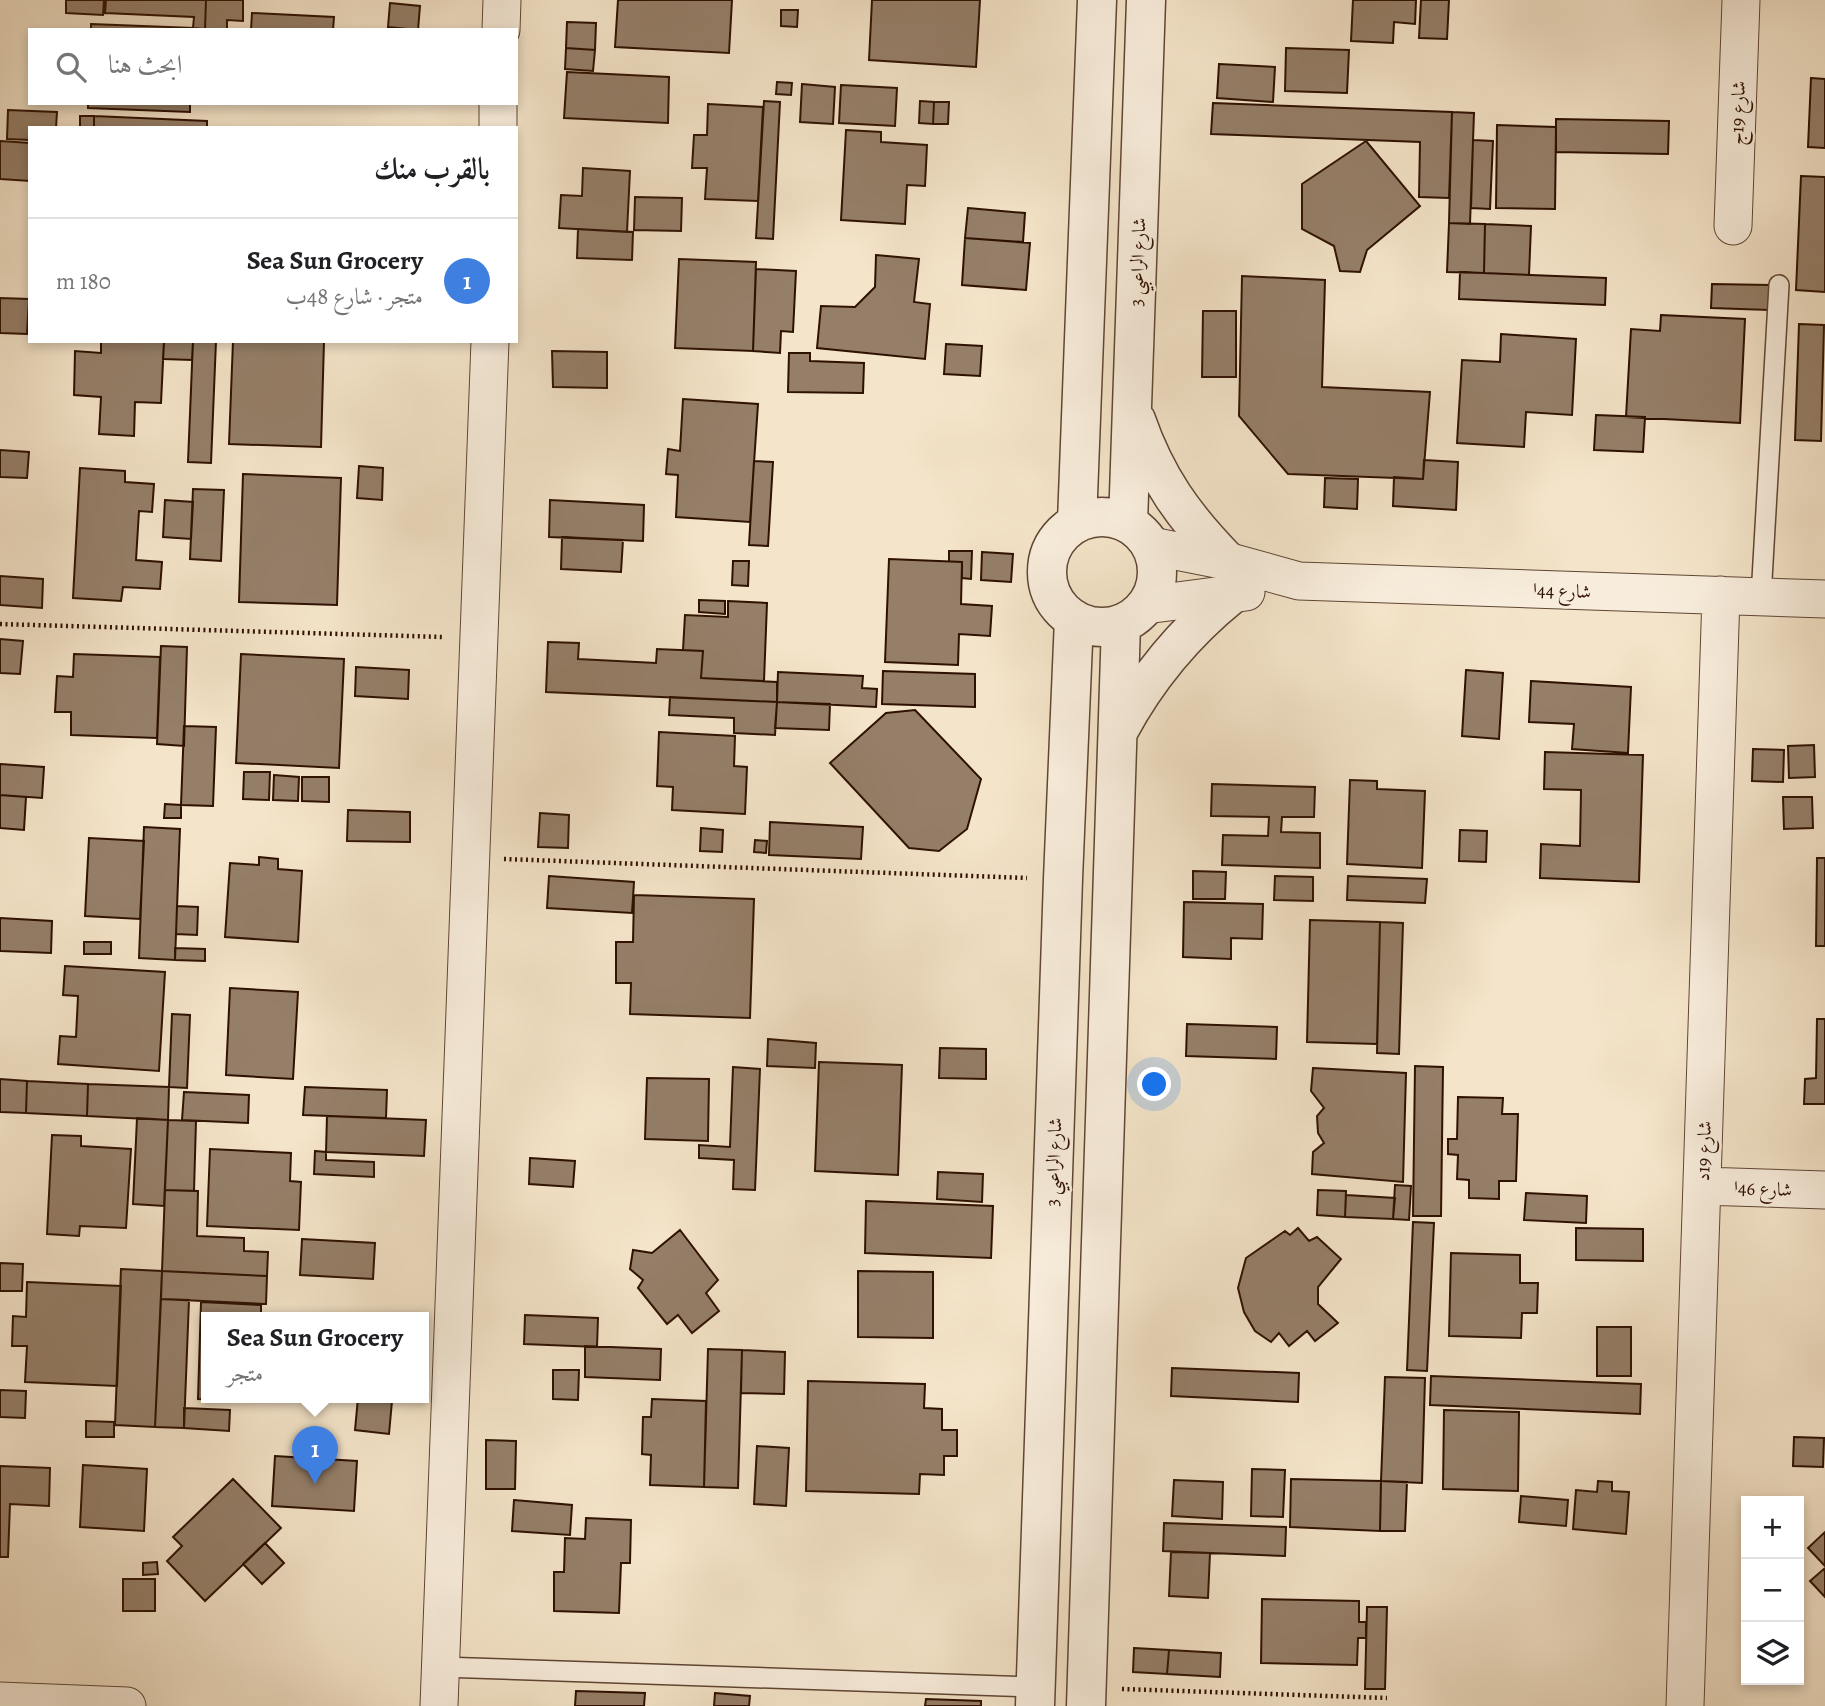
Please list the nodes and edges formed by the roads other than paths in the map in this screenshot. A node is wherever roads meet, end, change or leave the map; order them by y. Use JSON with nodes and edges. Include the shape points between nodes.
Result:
{"nodes":[{"id":1,"x":502,"y":0,"type":"edge"},
{"id":2,"x":1097,"y":0,"type":"edge"},
{"id":3,"x":1146,"y":0,"type":"edge"},
{"id":4,"x":1741,"y":0,"type":"edge"},
{"id":5,"x":501,"y":28,"type":"edge"},
{"id":6,"x":498,"y":105,"type":"edge"},
{"id":7,"x":498,"y":126,"type":"edge"},
{"id":8,"x":1733,"y":226,"type":"dead end"},
{"id":9,"x":1779,"y":285,"type":"dead end"},
{"id":10,"x":490,"y":343,"type":"edge"},
{"id":11,"x":1132,"y":407,"type":"junction"},
{"id":12,"x":1077,"y":522,"type":"junction"},
{"id":13,"x":1139,"y":535,"type":"junction"},
{"id":14,"x":1229,"y":578,"type":"junction"},
{"id":15,"x":1721,"y":595,"type":"junction"},
{"id":16,"x":1761,"y":597,"type":"junction"},
{"id":17,"x":1825,"y":599,"type":"edge"},
{"id":18,"x":1133,"y":614,"type":"junction"},
{"id":19,"x":1074,"y":619,"type":"junction"},
{"id":20,"x":1118,"y":732,"type":"junction"},
{"id":21,"x":1702,"y":1186,"type":"junction"},
{"id":22,"x":1825,"y":1190,"type":"edge"},
{"id":23,"x":441,"y":1667,"type":"junction"},
{"id":24,"x":1035,"y":1696,"type":"edge"},
{"id":25,"x":1087,"y":1697,"type":"edge"},
{"id":26,"x":0,"y":1701,"type":"edge"},
{"id":27,"x":127,"y":1706,"type":"edge"},
{"id":28,"x":439,"y":1706,"type":"edge"},
{"id":29,"x":1685,"y":1706,"type":"edge"}],
"edges":[{"from":1,"to":5,"type":"street"},
{"from":2,"to":12,"type":"street"},
{"from":3,"to":11,"type":"street","name":"شارع الراعبي 3"},
{"from":4,"to":8,"type":"street","name":"شارع 19ج"},
{"from":6,"to":7,"type":"street"},
{"from":9,"to":16,"type":"lane"},
{"from":10,"to":23,"type":"street"},
{"from":11,"to":13,"type":"street","name":"شارع الراعبي 3"},
{"from":11,"to":14,"type":"street","via":[[1147,451],[1168,491]]},
{"from":12,"to":13,"type":"street","via":[[1107,517]]},
{"from":12,"to":19,"type":"street","via":[[1056,542],[1047,570],[1054,598]]},
{"from":13,"to":14,"type":"street","name":"شارع 44ا"},
{"from":13,"to":18,"type":"street","via":[[1157,570],[1156,583]]},
{"from":14,"to":15,"type":"street","name":"شارع 44ا"},
{"from":14,"to":18,"type":"street","name":"شارع 44ا"},
{"from":14,"to":20,"type":"street","via":[[1208,614],[1143,689]]},
{"from":15,"to":16,"type":"street","name":"شارع 44ا"},
{"from":15,"to":21,"type":"street","name":"شارع 19د"},
{"from":16,"to":17,"type":"street","name":"شارع 44ا"},
{"from":18,"to":19,"type":"street","via":[[1097,627]]},
{"from":18,"to":20,"type":"street"},
{"from":19,"to":24,"type":"street","name":"شارع الراعبي 3"},
{"from":20,"to":25,"type":"street"},
{"from":21,"to":22,"type":"street","name":"شارع 46ا"},
{"from":21,"to":29,"type":"street","name":"شارع 19د"},
{"from":23,"to":24,"type":"lane"},
{"from":23,"to":28,"type":"street"},
{"from":26,"to":27,"type":"street"}]}
